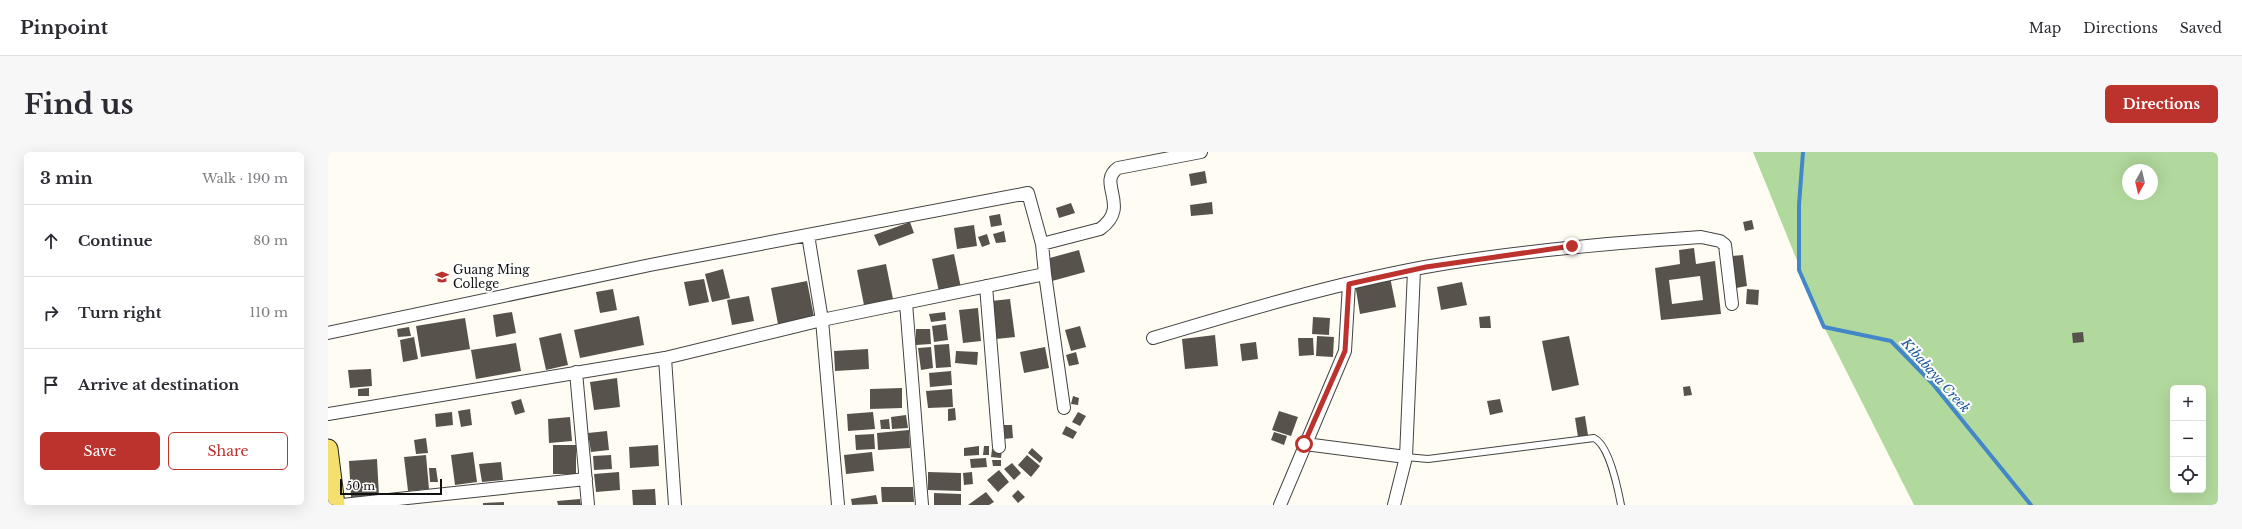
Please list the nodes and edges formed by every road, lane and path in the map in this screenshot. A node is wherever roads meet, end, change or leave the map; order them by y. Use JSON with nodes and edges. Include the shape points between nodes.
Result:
{"nodes":[{"id":1,"x":1201,"y":152,"type":"edge"},
{"id":2,"x":808,"y":235,"type":"junction"},
{"id":3,"x":1042,"y":244,"type":"junction"},
{"id":4,"x":1414,"y":270,"type":"junction"},
{"id":5,"x":1045,"y":274,"type":"junction"},
{"id":6,"x":1349,"y":284,"type":"junction"},
{"id":7,"x":986,"y":286,"type":"junction"},
{"id":8,"x":906,"y":303,"type":"junction"},
{"id":9,"x":1732,"y":304,"type":"dead end"},
{"id":10,"x":822,"y":320,"type":"junction"},
{"id":11,"x":328,"y":333,"type":"edge"},
{"id":12,"x":1153,"y":338,"type":"dead end"},
{"id":13,"x":665,"y":358,"type":"junction"},
{"id":14,"x":576,"y":372,"type":"junction"},
{"id":15,"x":1064,"y":408,"type":"dead end"},
{"id":16,"x":328,"y":414,"type":"edge"},
{"id":17,"x":1304,"y":444,"type":"junction"},
{"id":18,"x":328,"y":448,"type":"edge"},
{"id":19,"x":999,"y":448,"type":"dead end"},
{"id":20,"x":1406,"y":457,"type":"junction"},
{"id":21,"x":586,"y":480,"type":"junction"},
{"id":22,"x":335,"y":505,"type":"edge"},
{"id":23,"x":342,"y":505,"type":"edge"},
{"id":24,"x":588,"y":505,"type":"edge"},
{"id":25,"x":675,"y":505,"type":"edge"},
{"id":26,"x":838,"y":505,"type":"edge"},
{"id":27,"x":922,"y":505,"type":"edge"},
{"id":28,"x":1280,"y":505,"type":"edge"},
{"id":29,"x":1394,"y":505,"type":"edge"},
{"id":30,"x":1621,"y":505,"type":"edge"}],
"edges":[{"from":1,"to":3,"type":"street","via":[[1118,168],[1110,176],[1115,205],[1113,216],[1107,224],[1100,229]]},
{"from":2,"to":3,"type":"street","via":[[1028,192]]},
{"from":2,"to":10,"type":"street"},
{"from":2,"to":11,"type":"street","via":[[650,265]]},
{"from":3,"to":5,"type":"street"},
{"from":4,"to":6,"type":"street"},
{"from":4,"to":9,"type":"street","via":[[1572,246],[1701,237],[1720,241],[1725,245]]},
{"from":4,"to":20,"type":"street"},
{"from":5,"to":7,"type":"street"},
{"from":5,"to":15,"type":"street"},
{"from":6,"to":12,"type":"street","via":[[1246,310]]},
{"from":6,"to":17,"type":"street","via":[[1345,351]]},
{"from":7,"to":8,"type":"street"},
{"from":7,"to":19,"type":"street"},
{"from":8,"to":10,"type":"street"},
{"from":8,"to":27,"type":"street"},
{"from":10,"to":13,"type":"street"},
{"from":10,"to":26,"type":"street"},
{"from":13,"to":14,"type":"street"},
{"from":13,"to":25,"type":"street"},
{"from":14,"to":16,"type":"street"},
{"from":14,"to":21,"type":"street"},
{"from":17,"to":20,"type":"street"},
{"from":17,"to":28,"type":"street"},
{"from":18,"to":22,"type":"main road"},
{"from":20,"to":29,"type":"street"},
{"from":20,"to":30,"type":"lane","via":[[1428,459],[1594,438],[1599,440],[1604,449]]},
{"from":21,"to":23,"type":"street"},
{"from":21,"to":24,"type":"street"}]}
